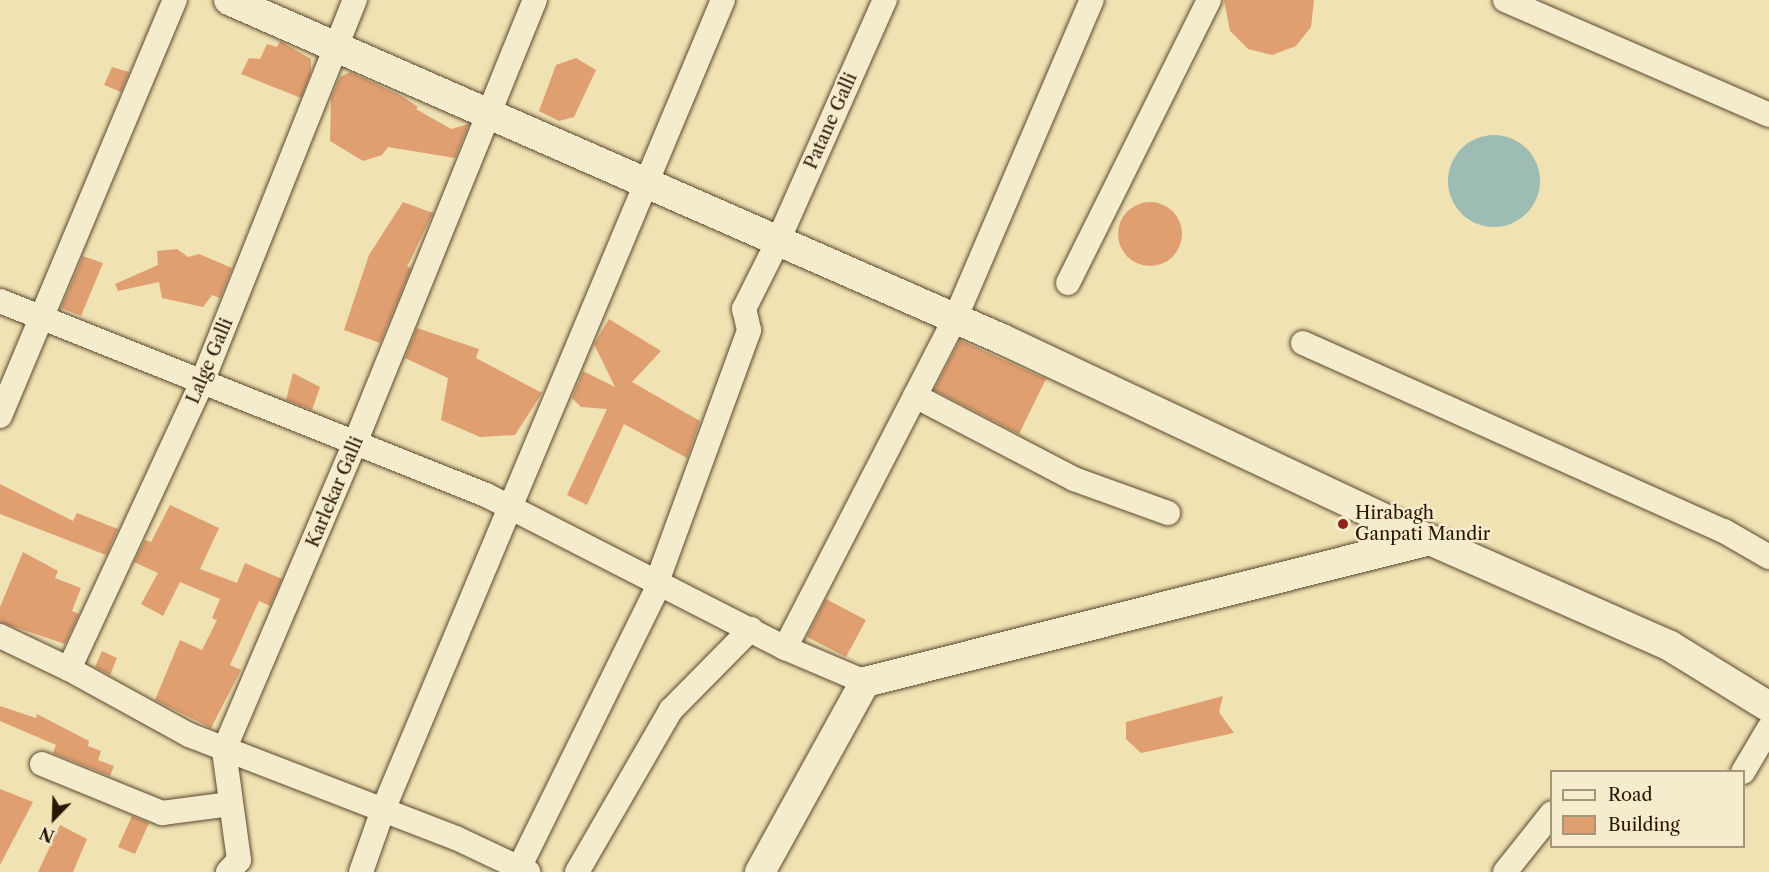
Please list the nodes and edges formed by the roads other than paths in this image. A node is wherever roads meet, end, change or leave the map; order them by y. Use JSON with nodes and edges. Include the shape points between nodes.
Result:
{"nodes":[{"id":1,"x":175,"y":0,"type":"edge"},
{"id":2,"x":229,"y":0,"type":"edge"},
{"id":3,"x":355,"y":0,"type":"edge"},
{"id":4,"x":535,"y":0,"type":"edge"},
{"id":5,"x":723,"y":0,"type":"edge"},
{"id":6,"x":885,"y":0,"type":"edge"},
{"id":7,"x":1092,"y":0,"type":"edge"},
{"id":8,"x":1209,"y":0,"type":"edge"},
{"id":9,"x":1505,"y":0,"type":"edge"},
{"id":10,"x":336,"y":47,"type":"junction"},
{"id":11,"x":487,"y":113,"type":"junction"},
{"id":12,"x":1769,"y":115,"type":"edge"},
{"id":13,"x":645,"y":183,"type":"junction"},
{"id":14,"x":778,"y":241,"type":"junction"},
{"id":15,"x":1068,"y":283,"type":"dead end"},
{"id":16,"x":0,"y":301,"type":"edge"},
{"id":17,"x":41,"y":317,"type":"junction"},
{"id":18,"x":955,"y":319,"type":"junction"},
{"id":19,"x":1303,"y":342,"type":"dead end"},
{"id":20,"x":202,"y":382,"type":"junction"},
{"id":21,"x":915,"y":396,"type":"junction"},
{"id":22,"x":0,"y":416,"type":"edge"},
{"id":23,"x":356,"y":443,"type":"junction"},
{"id":24,"x":510,"y":507,"type":"junction"},
{"id":25,"x":1168,"y":513,"type":"dead end"},
{"id":26,"x":1430,"y":540,"type":"junction"},
{"id":27,"x":1769,"y":557,"type":"edge"},
{"id":28,"x":659,"y":582,"type":"junction"},
{"id":29,"x":750,"y":629,"type":"junction"},
{"id":30,"x":0,"y":636,"type":"edge"},
{"id":31,"x":785,"y":648,"type":"junction"},
{"id":32,"x":69,"y":669,"type":"junction"},
{"id":33,"x":865,"y":682,"type":"junction"},
{"id":34,"x":1769,"y":707,"type":"edge"},
{"id":35,"x":1769,"y":728,"type":"edge"},
{"id":36,"x":224,"y":750,"type":"junction"},
{"id":37,"x":42,"y":764,"type":"dead end"},
{"id":38,"x":1744,"y":770,"type":"edge"},
{"id":39,"x":230,"y":804,"type":"junction"},
{"id":40,"x":383,"y":810,"type":"junction"},
{"id":41,"x":1550,"y":814,"type":"edge"},
{"id":42,"x":523,"y":870,"type":"edge"},
{"id":43,"x":228,"y":872,"type":"edge"},
{"id":44,"x":361,"y":872,"type":"edge"},
{"id":45,"x":577,"y":872,"type":"edge"},
{"id":46,"x":760,"y":872,"type":"edge"},
{"id":47,"x":1505,"y":872,"type":"edge"}],
"edges":[{"from":1,"to":17,"type":"street"},
{"from":2,"to":10,"type":"street"},
{"from":3,"to":10,"type":"street","name":"Lalge Galli"},
{"from":4,"to":11,"type":"street","name":"Karlekar Galli"},
{"from":5,"to":13,"type":"street"},
{"from":6,"to":14,"type":"street","name":"Patane Galli"},
{"from":7,"to":18,"type":"street"},
{"from":8,"to":15,"type":"street"},
{"from":9,"to":12,"type":"street"},
{"from":10,"to":11,"type":"street"},
{"from":10,"to":20,"type":"street","name":"Lalge Galli"},
{"from":11,"to":13,"type":"street"},
{"from":11,"to":23,"type":"street","name":"Karlekar Galli"},
{"from":13,"to":14,"type":"street"},
{"from":13,"to":24,"type":"street"},
{"from":14,"to":18,"type":"street"},
{"from":14,"to":28,"type":"street","name":"Patane Galli","via":[[744,309],[749,330]]},
{"from":16,"to":17,"type":"street"},
{"from":17,"to":20,"type":"street"},
{"from":17,"to":22,"type":"street"},
{"from":18,"to":21,"type":"street"},
{"from":18,"to":26,"type":"street"},
{"from":19,"to":27,"type":"street","via":[[1724,531]]},
{"from":20,"to":23,"type":"street"},
{"from":20,"to":32,"type":"street","name":"Lalge Galli"},
{"from":21,"to":25,"type":"street","via":[[1074,479]]},
{"from":21,"to":31,"type":"street"},
{"from":23,"to":24,"type":"street"},
{"from":23,"to":36,"type":"street","name":"Karlekar Galli"},
{"from":24,"to":28,"type":"street"},
{"from":24,"to":40,"type":"street"},
{"from":26,"to":33,"type":"street"},
{"from":26,"to":34,"type":"street","via":[[1670,646]]},
{"from":28,"to":29,"type":"street"},
{"from":28,"to":42,"type":"street","name":"Patane Galli"},
{"from":29,"to":31,"type":"street"},
{"from":29,"to":45,"type":"street","via":[[671,710]]},
{"from":30,"to":32,"type":"street"},
{"from":31,"to":33,"type":"street"},
{"from":32,"to":36,"type":"street"},
{"from":33,"to":46,"type":"street"},
{"from":35,"to":38,"type":"street"},
{"from":36,"to":39,"type":"street","name":"Karlekar Galli"},
{"from":36,"to":40,"type":"street"},
{"from":37,"to":39,"type":"street","via":[[162,813]]},
{"from":39,"to":43,"type":"street","name":"Karlekar Galli","via":[[239,860]]},
{"from":40,"to":42,"type":"street","via":[[456,838]]},
{"from":40,"to":44,"type":"street"},
{"from":41,"to":47,"type":"street"}]}
